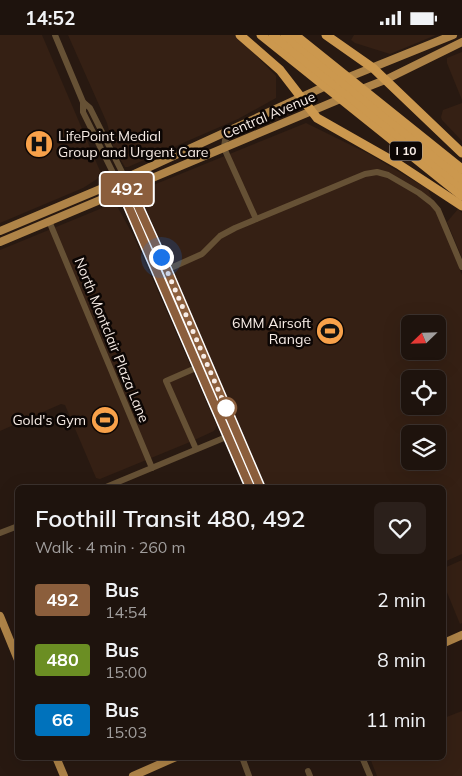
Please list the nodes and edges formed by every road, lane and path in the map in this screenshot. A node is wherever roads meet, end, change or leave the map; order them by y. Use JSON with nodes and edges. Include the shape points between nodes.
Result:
{"nodes":[{"id":1,"x":55,"y":35,"type":"edge"},
{"id":2,"x":240,"y":35,"type":"edge"},
{"id":3,"x":262,"y":35,"type":"edge"},
{"id":4,"x":273,"y":35,"type":"edge"},
{"id":5,"x":285,"y":35,"type":"edge"},
{"id":6,"x":295,"y":35,"type":"edge"},
{"id":7,"x":326,"y":35,"type":"edge"},
{"id":8,"x":453,"y":35,"type":"edge"},
{"id":9,"x":462,"y":42,"type":"edge"},
{"id":10,"x":373,"y":68,"type":"junction"},
{"id":11,"x":330,"y":76,"type":"junction"},
{"id":12,"x":385,"y":80,"type":"junction"},
{"id":13,"x":300,"y":97,"type":"junction"},
{"id":14,"x":361,"y":101,"type":"junction"},
{"id":15,"x":311,"y":111,"type":"junction"},
{"id":16,"x":246,"y":123,"type":"junction"},
{"id":17,"x":224,"y":148,"type":"junction"},
{"id":18,"x":462,"y":153,"type":"edge"},
{"id":19,"x":462,"y":169,"type":"edge"},
{"id":20,"x":462,"y":179,"type":"edge"},
{"id":21,"x":121,"y":180,"type":"junction"},
{"id":22,"x":462,"y":187,"type":"edge"},
{"id":23,"x":130,"y":188,"type":"junction"},
{"id":24,"x":122,"y":191,"type":"junction"},
{"id":25,"x":462,"y":196,"type":"edge"},
{"id":26,"x":462,"y":206,"type":"edge"},
{"id":27,"x":256,"y":219,"type":"junction"},
{"id":28,"x":49,"y":221,"type":"junction"},
{"id":29,"x":0,"y":231,"type":"edge"},
{"id":30,"x":0,"y":242,"type":"edge"},
{"id":31,"x":462,"y":267,"type":"edge"},
{"id":32,"x":167,"y":270,"type":"junction"},
{"id":33,"x":157,"y":273,"type":"junction"},
{"id":34,"x":198,"y":367,"type":"junction"},
{"id":35,"x":237,"y":432,"type":"junction"},
{"id":36,"x":229,"y":436,"type":"junction"},
{"id":37,"x":196,"y":449,"type":"junction"},
{"id":38,"x":152,"y":468,"type":"junction"},
{"id":39,"x":111,"y":485,"type":"edge"},
{"id":40,"x":249,"y":485,"type":"edge"},
{"id":41,"x":259,"y":485,"type":"edge"},
{"id":42,"x":15,"y":527,"type":"edge"},
{"id":43,"x":0,"y":533,"type":"edge"},
{"id":44,"x":0,"y":616,"type":"edge"},
{"id":45,"x":462,"y":635,"type":"edge"},
{"id":46,"x":446,"y":642,"type":"edge"},
{"id":47,"x":15,"y":653,"type":"edge"},
{"id":48,"x":57,"y":760,"type":"edge"},
{"id":49,"x":169,"y":760,"type":"edge"},
{"id":50,"x":243,"y":760,"type":"edge"},
{"id":51,"x":363,"y":760,"type":"edge"},
{"id":52,"x":64,"y":776,"type":"edge"},
{"id":53,"x":133,"y":776,"type":"edge"},
{"id":54,"x":249,"y":776,"type":"edge"},
{"id":55,"x":370,"y":776,"type":"edge"}],
"edges":[{"from":1,"to":21,"type":"street"},
{"from":2,"to":13,"type":"highway","via":[[280,70]]},
{"from":3,"to":11,"type":"highway","number":"I 10"},
{"from":4,"to":11,"type":"highway"},
{"from":5,"to":11,"type":"highway"},
{"from":6,"to":11,"type":"highway","number":"I 10"},
{"from":7,"to":10,"type":"highway"},
{"from":8,"to":10,"type":"main road","name":"Central Avenue"},
{"from":9,"to":12,"type":"main road","name":"Central Avenue"},
{"from":10,"to":12,"type":"highway"},
{"from":10,"to":13,"type":"main road","name":"Central Avenue"},
{"from":11,"to":14,"type":"highway","number":"I 10"},
{"from":11,"to":14,"type":"highway","number":"I 10"},
{"from":12,"to":15,"type":"main road","name":"Central Avenue"},
{"from":12,"to":18,"type":"highway"},
{"from":13,"to":15,"type":"highway"},
{"from":13,"to":16,"type":"main road","name":"Central Avenue"},
{"from":14,"to":19,"type":"highway","number":"I 10"},
{"from":14,"to":20,"type":"highway"},
{"from":14,"to":22,"type":"highway"},
{"from":14,"to":25,"type":"highway","number":"I 10"},
{"from":15,"to":17,"type":"main road","name":"Central Avenue"},
{"from":15,"to":26,"type":"highway","via":[[322,121],[398,164]]},
{"from":16,"to":17,"type":"street","via":[[226,140]]},
{"from":16,"to":21,"type":"main road","name":"Central Avenue"},
{"from":17,"to":23,"type":"main road","name":"Central Avenue"},
{"from":17,"to":27,"type":"street"},
{"from":21,"to":23,"type":"street"},
{"from":21,"to":24,"type":"street"},
{"from":21,"to":29,"type":"main road","name":"Central Avenue"},
{"from":23,"to":24,"type":"main road","name":"Central Avenue"},
{"from":23,"to":32,"type":"street"},
{"from":24,"to":28,"type":"main road","name":"Central Avenue"},
{"from":24,"to":33,"type":"street"},
{"from":27,"to":31,"type":"street","via":[[365,174],[383,173],[419,193],[436,207]]},
{"from":27,"to":32,"type":"street","via":[[225,233],[202,254]]},
{"from":28,"to":30,"type":"main road","name":"Central Avenue"},
{"from":28,"to":38,"type":"street","name":"North Montclair Plaza Lane"},
{"from":32,"to":33,"type":"street"},
{"from":32,"to":35,"type":"street"},
{"from":33,"to":34,"type":"street"},
{"from":34,"to":36,"type":"street"},
{"from":34,"to":37,"type":"street","via":[[166,381]]},
{"from":35,"to":36,"type":"street"},
{"from":35,"to":41,"type":"street"},
{"from":36,"to":37,"type":"street"},
{"from":36,"to":40,"type":"street"},
{"from":37,"to":38,"type":"street"},
{"from":38,"to":39,"type":"street"},
{"from":42,"to":43,"type":"street"},
{"from":44,"to":47,"type":"main road"},
{"from":45,"to":46,"type":"main road"},
{"from":48,"to":52,"type":"main road"},
{"from":49,"to":53,"type":"main road"},
{"from":50,"to":54,"type":"street"},
{"from":51,"to":55,"type":"street"}]}
